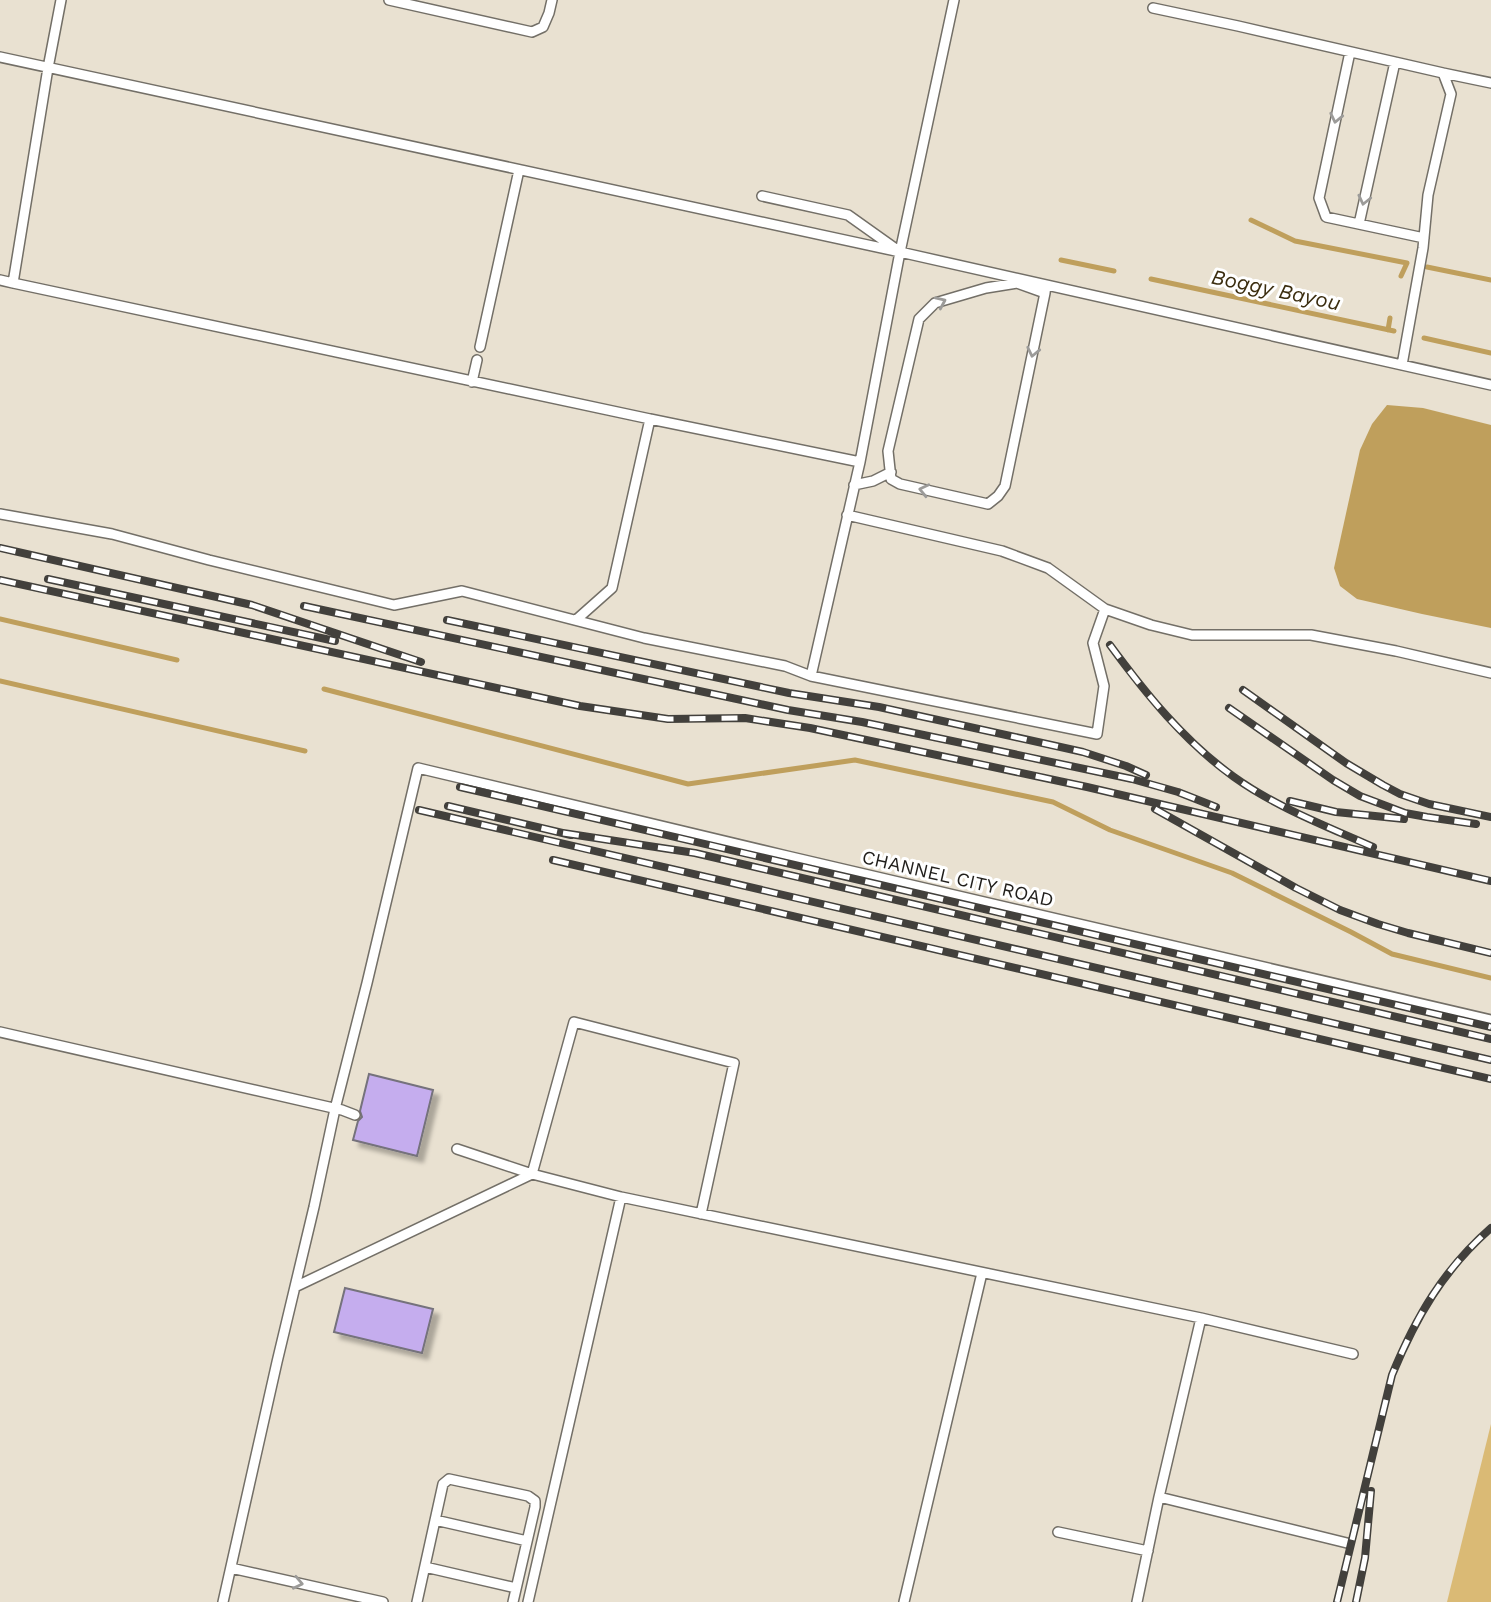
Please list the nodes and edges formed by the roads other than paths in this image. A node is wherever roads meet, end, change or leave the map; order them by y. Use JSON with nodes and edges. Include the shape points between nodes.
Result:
{"nodes":[{"id":1,"x":61,"y":0,"type":"edge"},
{"id":2,"x":389,"y":0,"type":"edge"},
{"id":3,"x":551,"y":0,"type":"edge"},
{"id":4,"x":954,"y":0,"type":"edge"},
{"id":5,"x":1153,"y":8,"type":"dead end"},
{"id":6,"x":1350,"y":52,"type":"junction"},
{"id":7,"x":0,"y":57,"type":"edge"},
{"id":8,"x":1395,"y":62,"type":"junction"},
{"id":9,"x":48,"y":68,"type":"junction"},
{"id":10,"x":1443,"y":73,"type":"junction"},
{"id":11,"x":1491,"y":83,"type":"edge"},
{"id":12,"x":519,"y":170,"type":"junction"},
{"id":13,"x":762,"y":196,"type":"dead end"},
{"id":14,"x":1359,"y":225,"type":"junction"},
{"id":15,"x":1424,"y":238,"type":"junction"},
{"id":16,"x":900,"y":252,"type":"junction"},
{"id":17,"x":0,"y":280,"type":"edge"},
{"id":18,"x":13,"y":283,"type":"junction"},
{"id":19,"x":1046,"y":289,"type":"junction"},
{"id":20,"x":480,"y":347,"type":"dead end"},
{"id":21,"x":477,"y":360,"type":"dead end"},
{"id":22,"x":1402,"y":365,"type":"junction"},
{"id":23,"x":472,"y":382,"type":"junction"},
{"id":24,"x":1491,"y":385,"type":"edge"},
{"id":25,"x":650,"y":419,"type":"junction"},
{"id":26,"x":860,"y":462,"type":"junction"},
{"id":27,"x":891,"y":472,"type":"junction"},
{"id":28,"x":855,"y":485,"type":"junction"},
{"id":29,"x":0,"y":514,"type":"edge"},
{"id":30,"x":847,"y":516,"type":"junction"},
{"id":31,"x":1105,"y":608,"type":"junction"},
{"id":32,"x":576,"y":620,"type":"junction"},
{"id":33,"x":1491,"y":673,"type":"edge"},
{"id":34,"x":811,"y":676,"type":"junction"},
{"id":35,"x":1491,"y":1020,"type":"edge"},
{"id":36,"x":0,"y":1032,"type":"edge"},
{"id":37,"x":335,"y":1109,"type":"junction"},
{"id":38,"x":355,"y":1115,"type":"dead end"},
{"id":39,"x":457,"y":1149,"type":"dead end"},
{"id":40,"x":532,"y":1174,"type":"junction"},
{"id":41,"x":621,"y":1197,"type":"junction"},
{"id":42,"x":701,"y":1214,"type":"junction"},
{"id":43,"x":982,"y":1273,"type":"junction"},
{"id":44,"x":295,"y":1287,"type":"junction"},
{"id":45,"x":1200,"y":1318,"type":"junction"},
{"id":46,"x":1353,"y":1354,"type":"dead end"},
{"id":47,"x":1159,"y":1497,"type":"junction"},
{"id":48,"x":435,"y":1521,"type":"junction"},
{"id":49,"x":1058,"y":1532,"type":"dead end"},
{"id":50,"x":527,"y":1541,"type":"junction"},
{"id":51,"x":1347,"y":1543,"type":"dead end"},
{"id":52,"x":1148,"y":1551,"type":"junction"},
{"id":53,"x":425,"y":1567,"type":"junction"},
{"id":54,"x":231,"y":1568,"type":"junction"},
{"id":55,"x":516,"y":1588,"type":"junction"},
{"id":56,"x":223,"y":1602,"type":"edge"},
{"id":57,"x":383,"y":1602,"type":"edge"},
{"id":58,"x":417,"y":1602,"type":"edge"},
{"id":59,"x":513,"y":1602,"type":"edge"},
{"id":60,"x":528,"y":1602,"type":"edge"},
{"id":61,"x":904,"y":1602,"type":"edge"},
{"id":62,"x":1137,"y":1602,"type":"edge"}],
"edges":[{"from":1,"to":9,"type":"lane"},
{"from":2,"to":3,"type":"lane","via":[[532,32],[543,27]]},
{"from":4,"to":16,"type":"lane"},
{"from":5,"to":6,"type":"lane"},
{"from":6,"to":8,"type":"lane"},
{"from":6,"to":14,"type":"lane","one_way":true,"via":[[1319,198],[1326,217]]},
{"from":7,"to":9,"type":"lane"},
{"from":8,"to":10,"type":"lane"},
{"from":8,"to":14,"type":"lane","one_way":true},
{"from":9,"to":12,"type":"lane"},
{"from":9,"to":18,"type":"lane"},
{"from":10,"to":11,"type":"lane"},
{"from":10,"to":15,"type":"lane","via":[[1451,94],[1428,195]]},
{"from":12,"to":16,"type":"lane"},
{"from":12,"to":20,"type":"lane"},
{"from":13,"to":16,"type":"lane","via":[[848,215]]},
{"from":14,"to":15,"type":"lane"},
{"from":15,"to":22,"type":"lane"},
{"from":16,"to":19,"type":"lane"},
{"from":16,"to":26,"type":"lane"},
{"from":17,"to":18,"type":"lane"},
{"from":18,"to":23,"type":"lane"},
{"from":19,"to":22,"type":"lane"},
{"from":27,"to":19,"type":"lane","one_way":true,"via":[[888,451],[919,319],[934,303],[986,288],[1017,284]]},
{"from":19,"to":27,"type":"lane","one_way":true,"via":[[1005,486],[998,496],[988,504],[900,484],[891,479]]},
{"from":21,"to":23,"type":"lane"},
{"from":22,"to":24,"type":"lane"},
{"from":23,"to":25,"type":"lane"},
{"from":25,"to":26,"type":"lane"},
{"from":25,"to":32,"type":"lane","via":[[612,588]]},
{"from":26,"to":28,"type":"lane"},
{"from":27,"to":28,"type":"lane"},
{"from":28,"to":30,"type":"lane"},
{"from":29,"to":32,"type":"lane","via":[[112,534],[394,605],[462,591]]},
{"from":30,"to":31,"type":"lane","via":[[1002,551],[1048,568]]},
{"from":30,"to":34,"type":"lane"},
{"from":31,"to":33,"type":"lane","via":[[1192,635],[1311,635]]},
{"from":31,"to":34,"type":"lane","via":[[1093,643],[1104,686],[1097,734]]},
{"from":32,"to":34,"type":"lane","via":[[785,666]]},
{"from":35,"to":37,"type":"lane","name":"CHANNEL CITY ROAD","via":[[418,768]]},
{"from":36,"to":37,"type":"lane"},
{"from":37,"to":38,"type":"lane"},
{"from":37,"to":44,"type":"lane"},
{"from":39,"to":40,"type":"lane"},
{"from":40,"to":41,"type":"lane"},
{"from":40,"to":42,"type":"lane","via":[[574,1022],[734,1063]]},
{"from":40,"to":44,"type":"lane"},
{"from":41,"to":42,"type":"lane"},
{"from":41,"to":60,"type":"lane"},
{"from":42,"to":43,"type":"lane"},
{"from":43,"to":45,"type":"lane"},
{"from":43,"to":61,"type":"lane"},
{"from":44,"to":54,"type":"lane"},
{"from":45,"to":46,"type":"lane"},
{"from":45,"to":47,"type":"lane"},
{"from":47,"to":51,"type":"lane"},
{"from":47,"to":52,"type":"lane"},
{"from":48,"to":50,"type":"lane"},
{"from":48,"to":50,"type":"lane","via":[[443,1484],[449,1479],[528,1496],[536,1507]]},
{"from":48,"to":53,"type":"lane"},
{"from":49,"to":52,"type":"lane"},
{"from":50,"to":55,"type":"lane"},
{"from":52,"to":62,"type":"lane"},
{"from":53,"to":55,"type":"lane"},
{"from":53,"to":58,"type":"lane"},
{"from":54,"to":56,"type":"lane"},
{"from":54,"to":57,"type":"lane","one_way":true},
{"from":55,"to":59,"type":"lane"}]}
